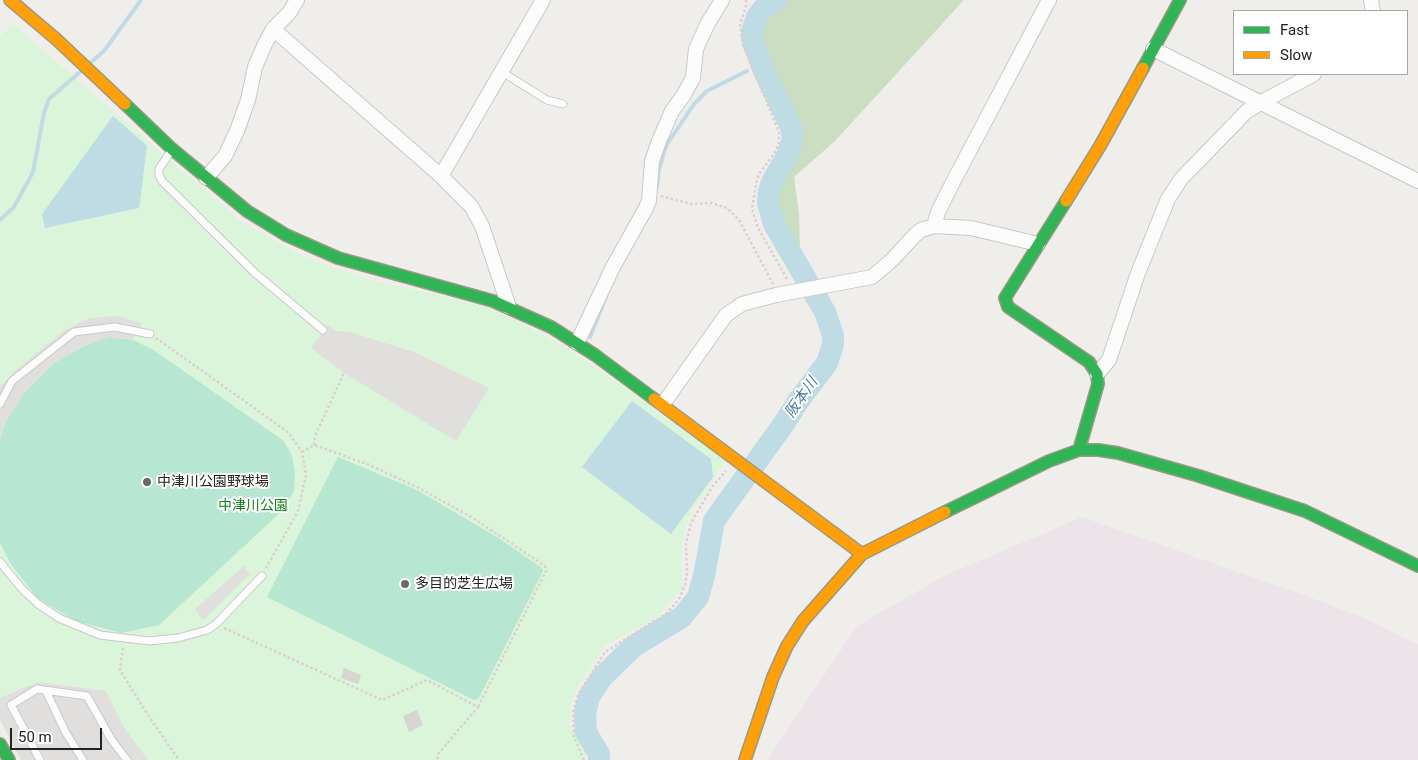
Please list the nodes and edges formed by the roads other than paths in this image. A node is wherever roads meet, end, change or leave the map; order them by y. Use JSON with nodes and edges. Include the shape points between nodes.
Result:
{"nodes":[{"id":1,"x":3,"y":0,"type":"edge"},
{"id":2,"x":10,"y":0,"type":"edge"},
{"id":3,"x":297,"y":0,"type":"edge"},
{"id":4,"x":543,"y":0,"type":"edge"},
{"id":5,"x":722,"y":0,"type":"edge"},
{"id":6,"x":1049,"y":0,"type":"edge"},
{"id":7,"x":1180,"y":0,"type":"edge"},
{"id":8,"x":0,"y":5,"type":"edge"},
{"id":9,"x":273,"y":29,"type":"junction"},
{"id":10,"x":1153,"y":49,"type":"junction"},
{"id":11,"x":502,"y":72,"type":"junction"},
{"id":12,"x":1312,"y":75,"type":"edge"},
{"id":13,"x":1260,"y":102,"type":"junction"},
{"id":14,"x":562,"y":104,"type":"dead end"},
{"id":15,"x":172,"y":149,"type":"junction"},
{"id":16,"x":442,"y":176,"type":"junction"},
{"id":17,"x":206,"y":178,"type":"junction"},
{"id":18,"x":1418,"y":181,"type":"edge"},
{"id":19,"x":934,"y":226,"type":"junction"},
{"id":20,"x":1038,"y":244,"type":"junction"},
{"id":21,"x":509,"y":307,"type":"junction"},
{"id":22,"x":323,"y":330,"type":"dead end"},
{"id":23,"x":150,"y":334,"type":"road end"},
{"id":24,"x":577,"y":343,"type":"junction"},
{"id":25,"x":1097,"y":374,"type":"junction"},
{"id":26,"x":0,"y":404,"type":"edge"},
{"id":27,"x":663,"y":404,"type":"junction"},
{"id":28,"x":1080,"y":450,"type":"junction"},
{"id":29,"x":862,"y":554,"type":"junction"},
{"id":30,"x":0,"y":562,"type":"edge"},
{"id":31,"x":1418,"y":566,"type":"edge"},
{"id":32,"x":8,"y":574,"type":"junction"},
{"id":33,"x":0,"y":576,"type":"edge"},
{"id":34,"x":262,"y":576,"type":"road end"},
{"id":35,"x":46,"y":690,"type":"junction"},
{"id":36,"x":0,"y":744,"type":"edge"},
{"id":37,"x":9,"y":760,"type":"edge"},
{"id":38,"x":40,"y":760,"type":"edge"},
{"id":39,"x":82,"y":760,"type":"edge"},
{"id":40,"x":126,"y":760,"type":"edge"},
{"id":41,"x":744,"y":760,"type":"edge"}],
"edges":[{"from":1,"to":8,"type":"street"},
{"from":2,"to":15,"type":"street"},
{"from":3,"to":9,"type":"street"},
{"from":4,"to":11,"type":"street"},
{"from":5,"to":24,"type":"street","via":[[696,49],[693,78],[672,111],[659,141],[652,162],[649,201]]},
{"from":6,"to":19,"type":"street","via":[[952,184]]},
{"from":7,"to":10,"type":"street"},
{"from":9,"to":16,"type":"street"},
{"from":9,"to":17,"type":"street","via":[[255,67],[237,131],[225,156]]},
{"from":10,"to":13,"type":"street"},
{"from":10,"to":20,"type":"street","via":[[1100,146]]},
{"from":11,"to":14,"type":"lane","via":[[547,100]]},
{"from":11,"to":16,"type":"street"},
{"from":12,"to":13,"type":"street"},
{"from":13,"to":18,"type":"street"},
{"from":13,"to":25,"type":"street","via":[[1246,112],[1181,179],[1168,199],[1138,273],[1109,360]]},
{"from":15,"to":17,"type":"street"},
{"from":15,"to":22,"type":"lane","via":[[159,169],[162,182],[255,273]]},
{"from":16,"to":21,"type":"street","via":[[476,214]]},
{"from":17,"to":21,"type":"street","via":[[247,211],[286,235],[338,258],[466,292]]},
{"from":19,"to":20,"type":"street","via":[[971,228]]},
{"from":19,"to":27,"type":"street","via":[[921,230],[872,277],[742,304],[726,315]]},
{"from":20,"to":25,"type":"street","via":[[1008,291],[1005,298],[1008,307],[1089,362]]},
{"from":21,"to":24,"type":"street"},
{"from":23,"to":26,"type":"lane","via":[[115,327],[74,332],[12,381]]},
{"from":24,"to":27,"type":"street"},
{"from":25,"to":28,"type":"street","via":[[1098,384]]},
{"from":27,"to":29,"type":"street"},
{"from":28,"to":29,"type":"street","via":[[1049,461]]},
{"from":28,"to":31,"type":"street","via":[[1118,453],[1305,511]]},
{"from":29,"to":41,"type":"street","via":[[803,621],[787,646]]},
{"from":30,"to":32,"type":"lane"},
{"from":32,"to":33,"type":"lane"},
{"from":32,"to":34,"type":"lane","via":[[38,604],[59,618],[100,635],[149,641],[207,630]]},
{"from":35,"to":38,"type":"lane","via":[[37,689],[12,705]]},
{"from":35,"to":39,"type":"lane"},
{"from":35,"to":40,"type":"lane","via":[[86,696]]},
{"from":36,"to":37,"type":"street"}]}
